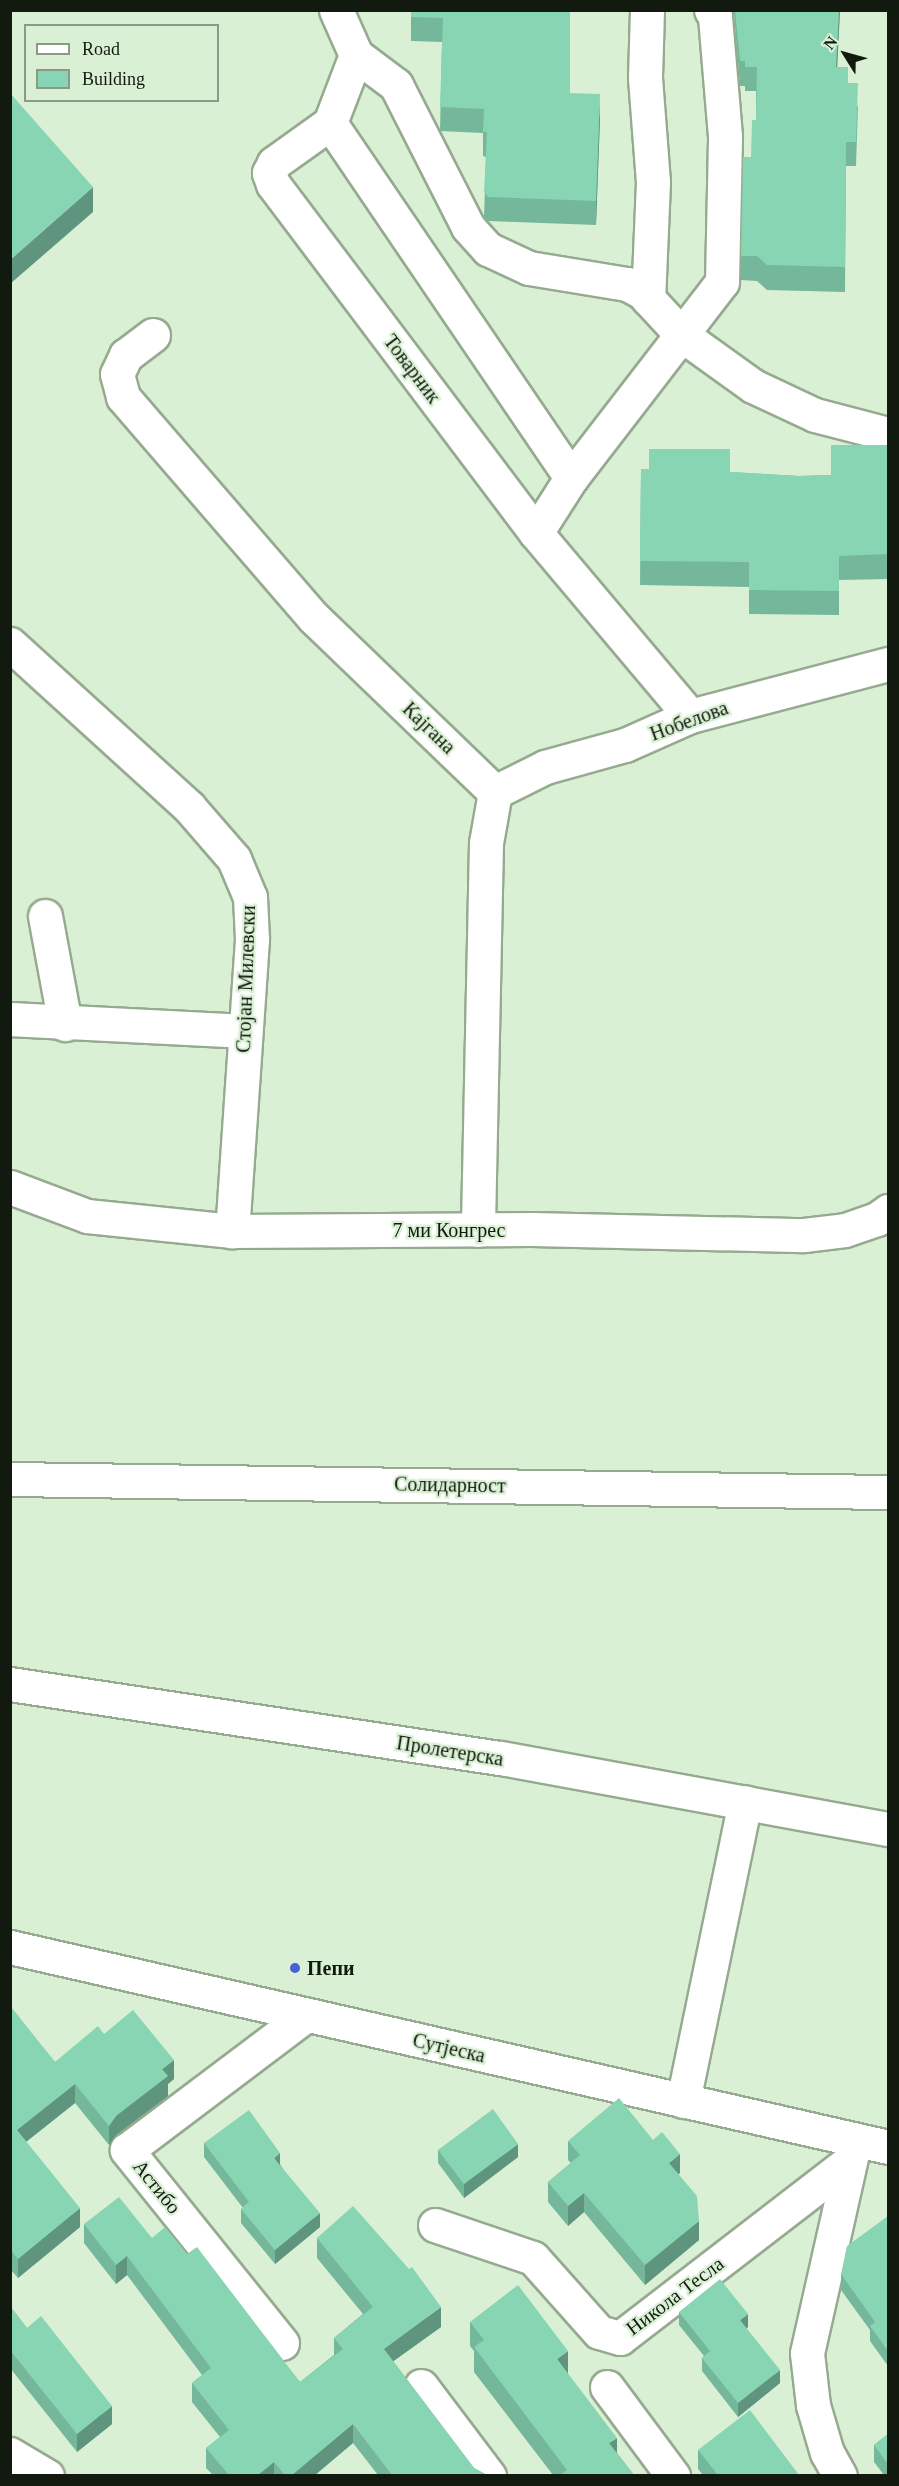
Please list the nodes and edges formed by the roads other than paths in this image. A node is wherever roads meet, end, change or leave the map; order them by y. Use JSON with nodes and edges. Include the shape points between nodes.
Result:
{"nodes":[{"id":1,"x":336,"y":10,"type":"edge"},
{"id":2,"x":647,"y":10,"type":"edge"},
{"id":3,"x":711,"y":10,"type":"edge"},
{"id":4,"x":356,"y":55,"type":"junction"},
{"id":5,"x":330,"y":123,"type":"junction"},
{"id":6,"x":648,"y":299,"type":"junction"},
{"id":7,"x":153,"y":335,"type":"dead end"},
{"id":8,"x":682,"y":335,"type":"junction"},
{"id":9,"x":888,"y":434,"type":"edge"},
{"id":10,"x":571,"y":478,"type":"junction"},
{"id":11,"x":536,"y":533,"type":"junction"},
{"id":12,"x":10,"y":644,"type":"edge"},
{"id":13,"x":888,"y":664,"type":"edge"},
{"id":14,"x":690,"y":716,"type":"junction"},
{"id":15,"x":495,"y":792,"type":"junction"},
{"id":16,"x":45,"y":916,"type":"dead end"},
{"id":17,"x":10,"y":1019,"type":"edge"},
{"id":18,"x":65,"y":1024,"type":"junction"},
{"id":19,"x":245,"y":1031,"type":"junction"},
{"id":20,"x":10,"y":1187,"type":"edge"},
{"id":21,"x":888,"y":1211,"type":"edge"},
{"id":22,"x":478,"y":1230,"type":"junction"},
{"id":23,"x":232,"y":1231,"type":"junction"},
{"id":24,"x":10,"y":1479,"type":"edge"},
{"id":25,"x":888,"y":1492,"type":"edge"},
{"id":26,"x":10,"y":1684,"type":"edge"},
{"id":27,"x":744,"y":1802,"type":"junction"},
{"id":28,"x":888,"y":1829,"type":"edge"},
{"id":29,"x":10,"y":1947,"type":"edge"},
{"id":30,"x":306,"y":2015,"type":"junction"},
{"id":31,"x":683,"y":2101,"type":"junction"},
{"id":32,"x":888,"y":2147,"type":"edge"},
{"id":33,"x":853,"y":2151,"type":"junction"},
{"id":34,"x":435,"y":2225,"type":"dead end"},
{"id":35,"x":282,"y":2343,"type":"dead end"},
{"id":36,"x":421,"y":2386,"type":"dead end"},
{"id":37,"x":607,"y":2387,"type":"dead end"},
{"id":38,"x":10,"y":2454,"type":"edge"},
{"id":39,"x":47,"y":2475,"type":"edge"},
{"id":40,"x":489,"y":2475,"type":"edge"},
{"id":41,"x":673,"y":2475,"type":"edge"},
{"id":42,"x":840,"y":2475,"type":"edge"}],
"edges":[{"from":1,"to":4,"type":"street"},
{"from":2,"to":6,"type":"street","via":[[645,78],[653,182]]},
{"from":3,"to":8,"type":"street","via":[[716,16],[724,136],[722,282]]},
{"from":4,"to":5,"type":"street"},
{"from":4,"to":6,"type":"street","via":[[396,85],[468,227],[488,249],[529,268],[627,284]]},
{"from":5,"to":10,"type":"street"},
{"from":5,"to":11,"type":"street","name":"Товарник","via":[[274,163],[269,173],[273,184]]},
{"from":6,"to":8,"type":"street"},
{"from":7,"to":15,"type":"street","name":"Кајгана","via":[[126,355],[117,374],[123,397],[314,618]]},
{"from":8,"to":9,"type":"street","via":[[753,386],[815,415]]},
{"from":8,"to":10,"type":"street"},
{"from":10,"to":11,"type":"street"},
{"from":11,"to":14,"type":"street","name":"Товарник"},
{"from":12,"to":19,"type":"street","name":"Стојан Милевски","via":[[155,774],[234,859],[250,897],[252,939]]},
{"from":13,"to":14,"type":"street","name":"Нобелова"},
{"from":14,"to":15,"type":"street","name":"Нобелова","via":[[625,745],[545,767]]},
{"from":15,"to":22,"type":"street","via":[[486,843]]},
{"from":16,"to":18,"type":"street"},
{"from":17,"to":18,"type":"street"},
{"from":18,"to":19,"type":"street"},
{"from":19,"to":23,"type":"street","name":"Стојан Милевски"},
{"from":20,"to":23,"type":"street","name":"7 ми Конгрес","via":[[87,1216]]},
{"from":21,"to":22,"type":"street","name":"7 ми Конгрес","via":[[878,1219],[844,1230],[804,1235]]},
{"from":22,"to":23,"type":"street","name":"7 ми Конгрес"},
{"from":24,"to":25,"type":"street","name":"Солидарност"},
{"from":26,"to":27,"type":"street","name":"Пролетерска","via":[[501,1758]]},
{"from":27,"to":28,"type":"street","name":"Пролетерска"},
{"from":27,"to":31,"type":"street"},
{"from":29,"to":30,"type":"street","name":"Сутјеска"},
{"from":30,"to":31,"type":"street","name":"Сутјеска"},
{"from":30,"to":35,"type":"street","name":"Астибо","via":[[127,2150]]},
{"from":31,"to":33,"type":"street","name":"Сутјеска"},
{"from":32,"to":33,"type":"street","name":"Сутјеска"},
{"from":33,"to":34,"type":"street","name":"Никола Тесла","via":[[620,2338],[599,2332],[533,2258]]},
{"from":33,"to":42,"type":"street","via":[[807,2353],[813,2405],[827,2453]]},
{"from":36,"to":40,"type":"street"},
{"from":37,"to":41,"type":"street"},
{"from":38,"to":39,"type":"street"}]}
